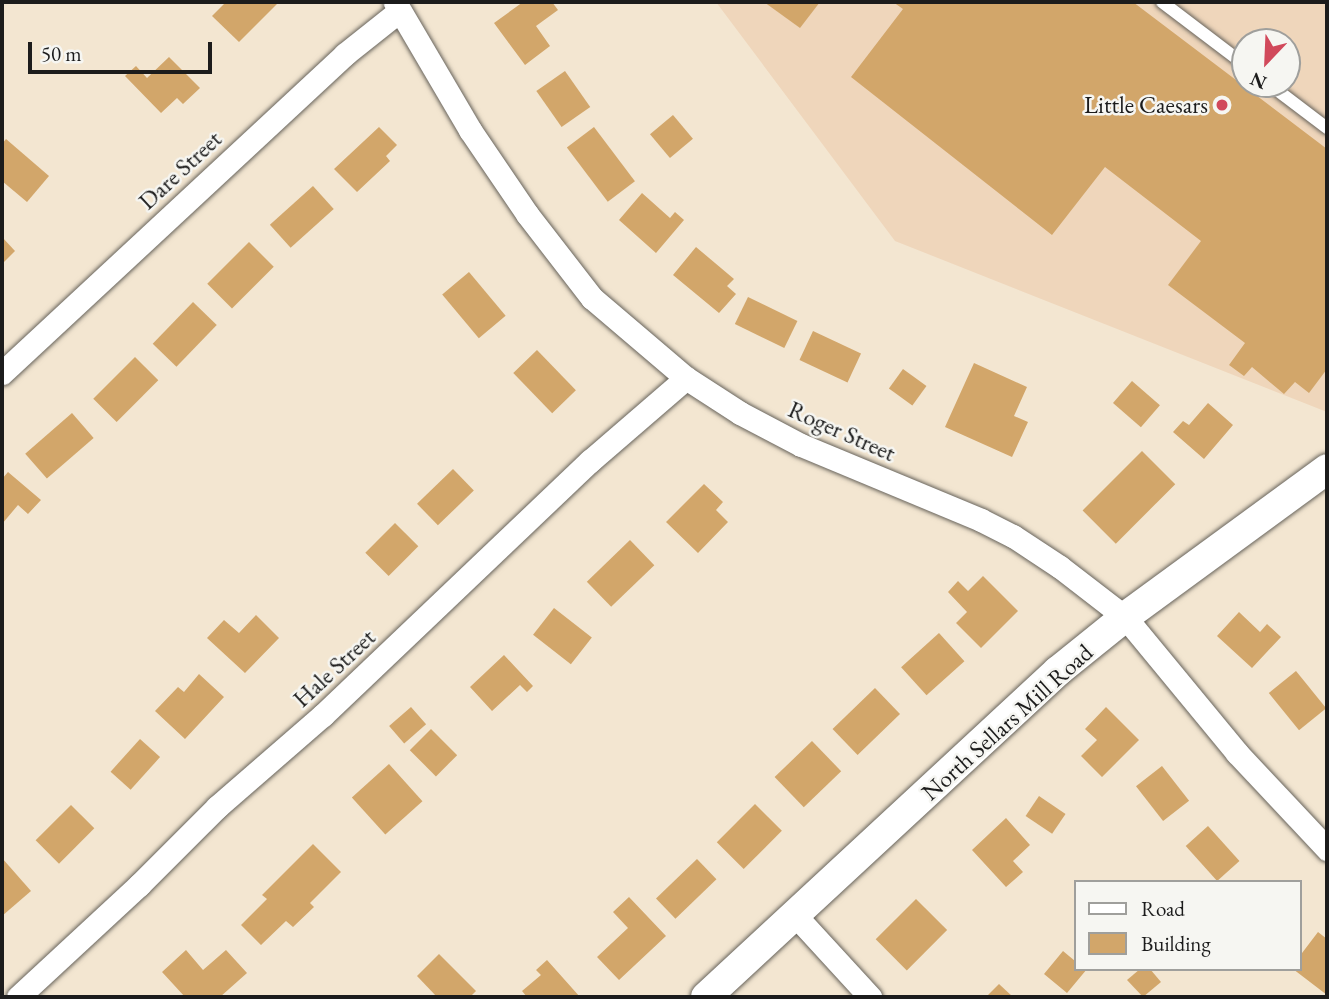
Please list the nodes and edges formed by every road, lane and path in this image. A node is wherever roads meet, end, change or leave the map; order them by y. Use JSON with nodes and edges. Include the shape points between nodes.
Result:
{"nodes":[{"id":1,"x":1170,"y":4,"type":"edge"},
{"id":2,"x":403,"y":5,"type":"edge"},
{"id":3,"x":1231,"y":54,"type":"edge"},
{"id":4,"x":1287,"y":98,"type":"edge"},
{"id":5,"x":1327,"y":128,"type":"edge"},
{"id":6,"x":2,"y":373,"type":"edge"},
{"id":7,"x":685,"y":377,"type":"junction"},
{"id":8,"x":1327,"y":469,"type":"edge"},
{"id":9,"x":1125,"y":617,"type":"junction"},
{"id":10,"x":1327,"y":849,"type":"edge"},
{"id":11,"x":794,"y":914,"type":"junction"},
{"id":12,"x":18,"y":997,"type":"edge"},
{"id":13,"x":706,"y":997,"type":"edge"},
{"id":14,"x":870,"y":997,"type":"edge"}],
"edges":[{"from":1,"to":3,"type":"lane"},
{"from":2,"to":6,"type":"street","name":"Dare Street"},
{"from":2,"to":7,"type":"street","name":"Roger Street","via":[[470,130],[552,246],[593,298]]},
{"from":4,"to":5,"type":"lane"},
{"from":7,"to":9,"type":"street","name":"Roger Street","via":[[801,445],[1013,536]]},
{"from":7,"to":12,"type":"street","name":"Hale Street","via":[[323,715],[217,807]]},
{"from":8,"to":9,"type":"street","name":"North Sellars Mill Road"},
{"from":9,"to":10,"type":"street","name":"Roger Street","via":[[1237,753]]},
{"from":9,"to":11,"type":"street","name":"North Sellars Mill Road","via":[[1059,671]]},
{"from":11,"to":13,"type":"street","name":"North Sellars Mill Road"},
{"from":11,"to":14,"type":"street"}]}
